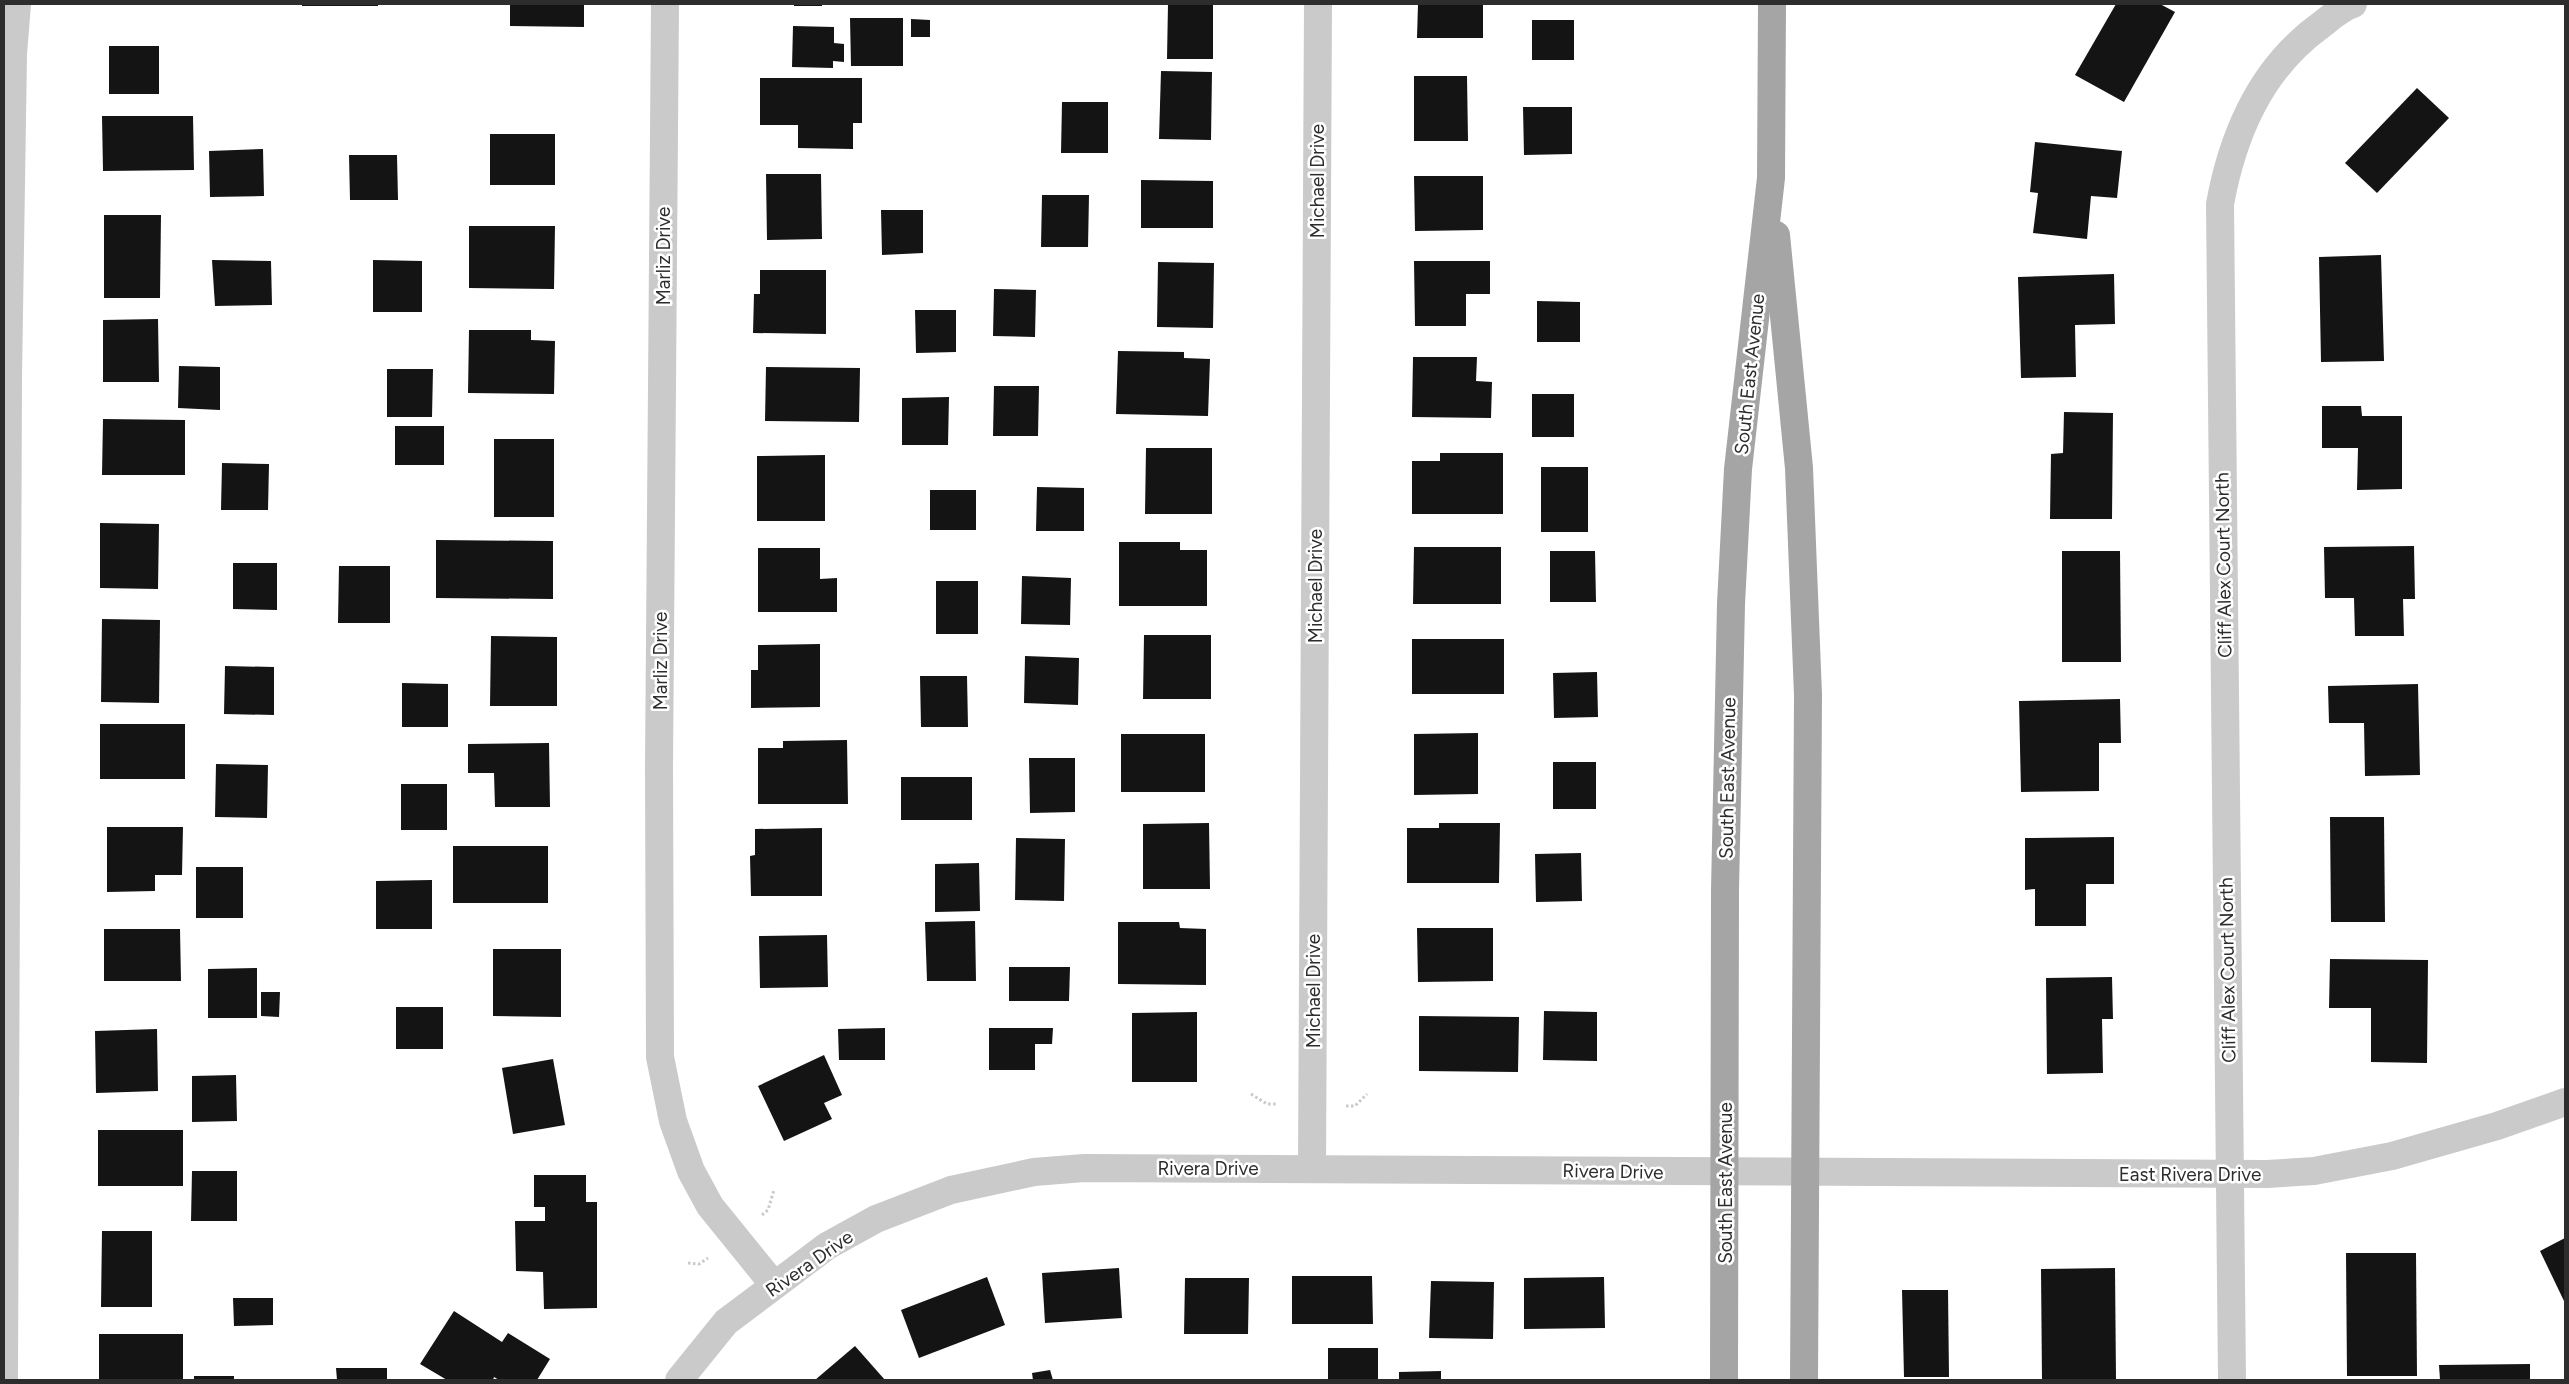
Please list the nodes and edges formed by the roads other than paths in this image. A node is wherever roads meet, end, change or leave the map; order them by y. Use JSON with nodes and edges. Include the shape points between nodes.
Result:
{"nodes":[{"id":1,"x":17,"y":4,"type":"edge"},
{"id":2,"x":665,"y":4,"type":"edge"},
{"id":3,"x":1318,"y":4,"type":"edge"},
{"id":4,"x":1772,"y":4,"type":"edge"},
{"id":5,"x":2352,"y":4,"type":"edge"},
{"id":6,"x":1771,"y":178,"type":"junction"},
{"id":7,"x":2565,"y":1102,"type":"edge"},
{"id":8,"x":1312,"y":1168,"type":"junction"},
{"id":9,"x":1725,"y":1172,"type":"junction"},
{"id":10,"x":1805,"y":1173,"type":"junction"},
{"id":11,"x":2229,"y":1176,"type":"junction"},
{"id":12,"x":774,"y":1286,"type":"junction"},
{"id":13,"x":4,"y":1380,"type":"edge"},
{"id":14,"x":679,"y":1380,"type":"edge"},
{"id":15,"x":1724,"y":1380,"type":"edge"},
{"id":16,"x":1804,"y":1380,"type":"edge"},
{"id":17,"x":2232,"y":1380,"type":"edge"}],
"edges":[{"from":1,"to":13,"type":"street","via":[[13,54],[8,387]]},
{"from":2,"to":12,"type":"street","name":"Marliz Drive","via":[[660,1057],[672,1121],[692,1171],[710,1206]]},
{"from":3,"to":8,"type":"street","name":"Michael Drive"},
{"from":4,"to":6,"type":"main road","name":"South East Avenue"},
{"from":5,"to":11,"type":"street","name":"Cliff Alex Court North","via":[[2305,36],[2280,61],[2262,86],[2234,144],[2220,204]]},
{"from":6,"to":9,"type":"main road","name":"South East Avenue","via":[[1738,469],[1730,604]]},
{"from":6,"to":10,"type":"main road","name":"South East Avenue","via":[[1798,468],[1808,695]]},
{"from":7,"to":11,"type":"street","name":"East Rivera Drive","via":[[2443,1143],[2373,1160],[2314,1171]]},
{"from":8,"to":9,"type":"street","name":"Rivera Drive"},
{"from":8,"to":12,"type":"street","name":"Rivera Drive","via":[[1084,1168],[1034,1172],[951,1190],[876,1219],[827,1246]]},
{"from":9,"to":10,"type":"street","name":"Rivera Drive"},
{"from":9,"to":15,"type":"main road","name":"South East Avenue"},
{"from":10,"to":11,"type":"street","name":"East Rivera Drive"},
{"from":10,"to":16,"type":"main road","name":"South East Avenue"},
{"from":11,"to":17,"type":"street","name":"Cliff Alex Court North"},
{"from":12,"to":14,"type":"street","name":"Rivera Drive","via":[[726,1322]]}]}
